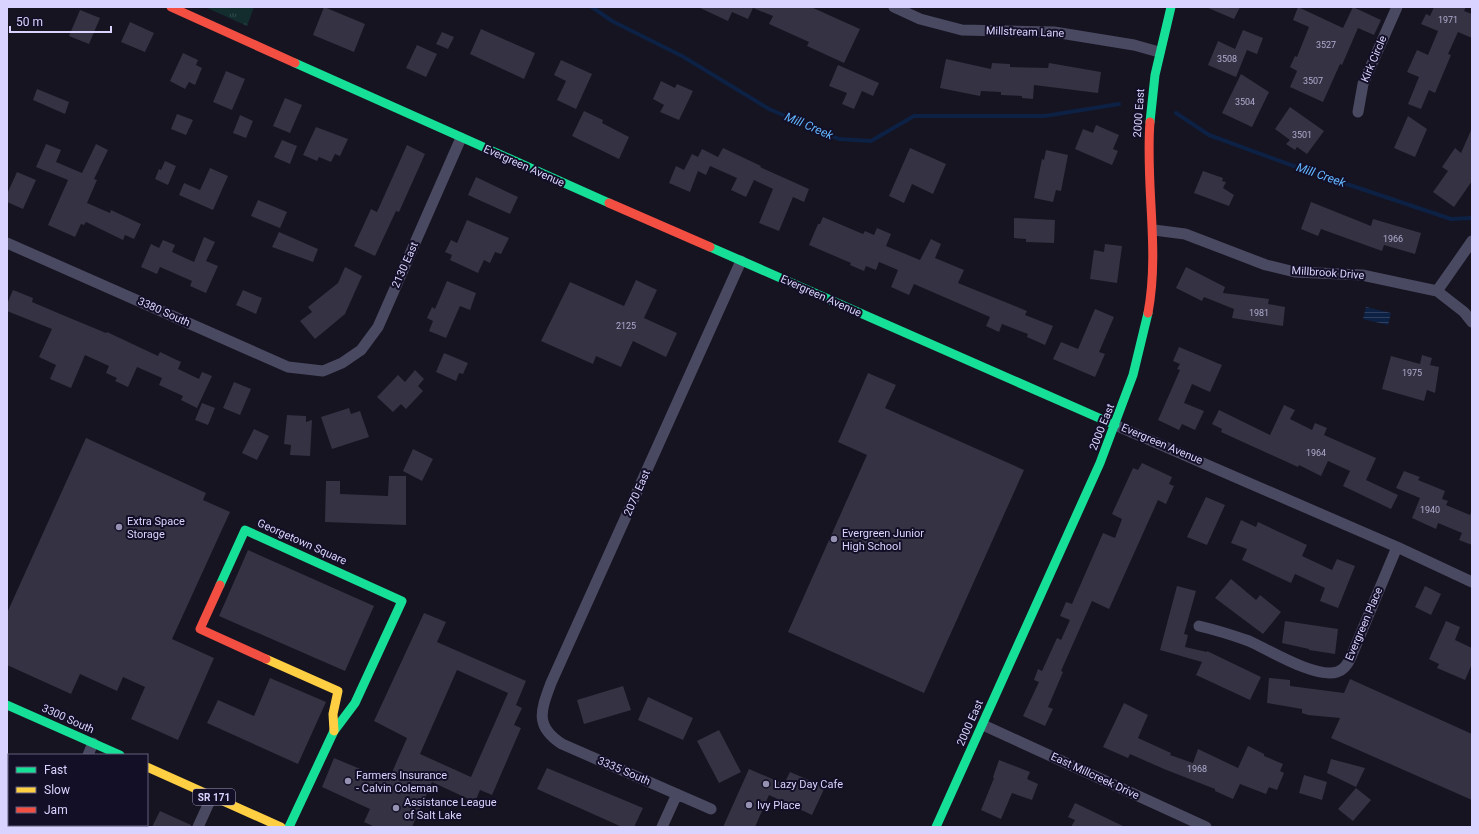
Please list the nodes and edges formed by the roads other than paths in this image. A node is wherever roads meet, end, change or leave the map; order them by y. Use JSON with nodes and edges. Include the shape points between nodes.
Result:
{"nodes":[{"id":1,"x":171,"y":7,"type":"edge"},
{"id":2,"x":894,"y":7,"type":"edge"},
{"id":3,"x":1171,"y":7,"type":"edge"},
{"id":4,"x":1397,"y":7,"type":"edge"},
{"id":5,"x":1159,"y":52,"type":"junction"},
{"id":6,"x":1358,"y":112,"type":"dead end"},
{"id":7,"x":461,"y":138,"type":"junction"},
{"id":8,"x":1154,"y":230,"type":"junction"},
{"id":9,"x":1472,"y":241,"type":"edge"},
{"id":10,"x":7,"y":243,"type":"edge"},
{"id":11,"x":741,"y":261,"type":"junction"},
{"id":12,"x":1437,"y":292,"type":"junction"},
{"id":13,"x":1472,"y":322,"type":"edge"},
{"id":14,"x":323,"y":371,"type":"joint"},
{"id":15,"x":1115,"y":425,"type":"junction"},
{"id":16,"x":1397,"y":547,"type":"junction"},
{"id":17,"x":1472,"y":582,"type":"edge"},
{"id":18,"x":1199,"y":626,"type":"dead end"},
{"id":19,"x":7,"y":705,"type":"edge"},
{"id":20,"x":983,"y":725,"type":"junction"},
{"id":21,"x":543,"y":726,"type":"joint"},
{"id":22,"x":334,"y":731,"type":"junction"},
{"id":23,"x":93,"y":743,"type":"junction"},
{"id":24,"x":88,"y":754,"type":"edge"},
{"id":25,"x":118,"y":754,"type":"edge"},
{"id":26,"x":148,"y":767,"type":"edge"},
{"id":27,"x":677,"y":794,"type":"junction"},
{"id":28,"x":212,"y":796,"type":"junction"},
{"id":29,"x":711,"y":809,"type":"dead end"},
{"id":30,"x":198,"y":827,"type":"edge"},
{"id":31,"x":281,"y":827,"type":"edge"},
{"id":32,"x":289,"y":827,"type":"edge"},
{"id":33,"x":662,"y":827,"type":"edge"},
{"id":34,"x":936,"y":827,"type":"edge"},
{"id":35,"x":1206,"y":827,"type":"edge"}],
"edges":[{"from":1,"to":7,"type":"street","name":"Evergreen Avenue"},
{"from":2,"to":5,"type":"street","name":"Millstream Lane","via":[[920,19],[962,30],[1054,32],[1134,45]]},
{"from":3,"to":5,"type":"street","name":"2000 East"},
{"from":4,"to":6,"type":"street","name":"Kirk Circle","via":[[1363,84]]},
{"from":5,"to":8,"type":"street","name":"2000 East","via":[[1150,121]]},
{"from":7,"to":11,"type":"street","name":"Evergreen Avenue"},
{"from":7,"to":14,"type":"street","name":"2130 East","via":[[378,327],[361,350],[342,363]]},
{"from":8,"to":12,"type":"street","name":"Millbrook Drive","via":[[1185,234],[1266,266],[1295,272],[1362,275]]},
{"from":8,"to":15,"type":"street","name":"2000 East","via":[[1152,283],[1147,322],[1131,384]]},
{"from":9,"to":12,"type":"street"},
{"from":10,"to":14,"type":"street","name":"3380 South","via":[[288,367]]},
{"from":11,"to":15,"type":"street","name":"Evergreen Avenue"},
{"from":11,"to":21,"type":"street","name":"2070 East","via":[[552,683],[541,716]]},
{"from":12,"to":13,"type":"street","name":"Millbrook Drive","via":[[1464,312]]},
{"from":15,"to":16,"type":"street","name":"Evergreen Avenue"},
{"from":15,"to":20,"type":"street","name":"2000 East"},
{"from":16,"to":17,"type":"street","name":"Evergreen Avenue"},
{"from":16,"to":18,"type":"street","name":"Evergreen Place","via":[[1348,662],[1336,673],[1304,668],[1248,641]]},
{"from":19,"to":23,"type":"street","name":"3300 South"},
{"from":20,"to":34,"type":"street","name":"2000 East"},
{"from":20,"to":35,"type":"street","name":"East Millcreek Drive"},
{"from":21,"to":27,"type":"street","name":"3335 South","via":[[551,737],[562,744]]},
{"from":22,"to":22,"type":"street","name":"Georgetown Square","via":[[355,703],[402,601],[244,530],[200,628],[338,691],[333,714]]},
{"from":22,"to":32,"type":"street","name":"Georgetown Square"},
{"from":23,"to":24,"type":"street"},
{"from":23,"to":25,"type":"street","name":"3300 South"},
{"from":26,"to":28,"type":"street","number":"SR 171"},
{"from":27,"to":29,"type":"street","name":"3335 South"},
{"from":27,"to":33,"type":"street"},
{"from":28,"to":30,"type":"street"},
{"from":28,"to":31,"type":"street","number":"SR 171"}]}
